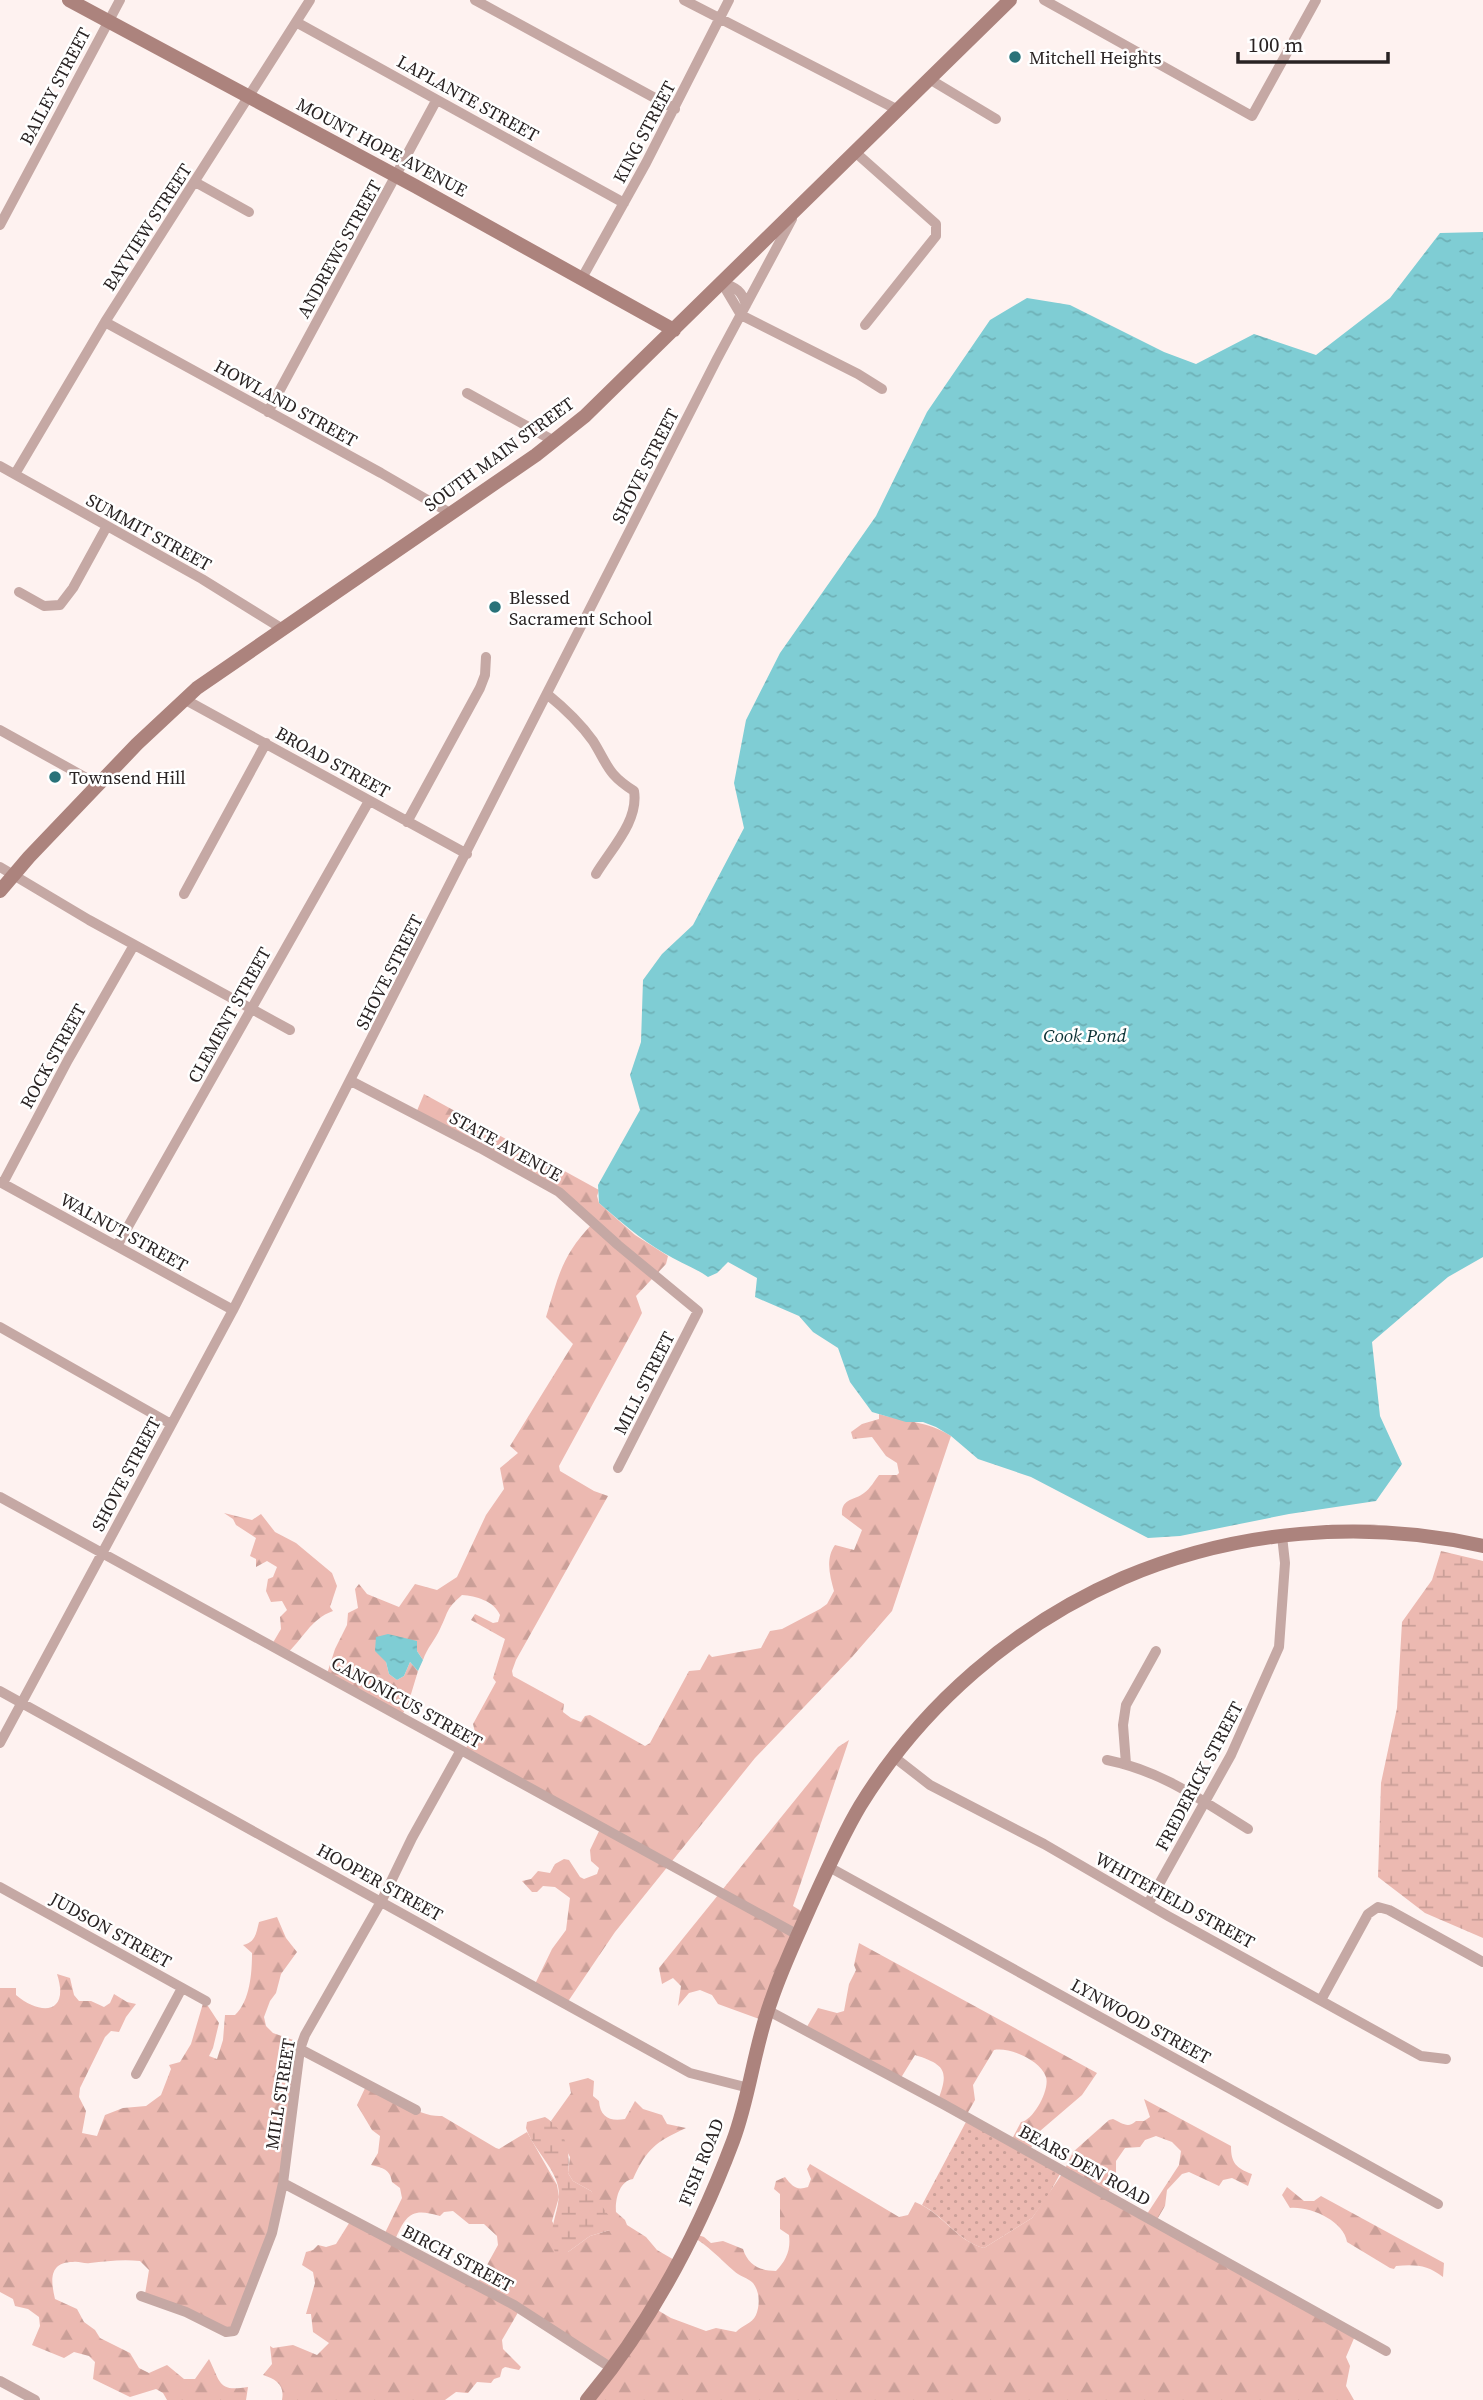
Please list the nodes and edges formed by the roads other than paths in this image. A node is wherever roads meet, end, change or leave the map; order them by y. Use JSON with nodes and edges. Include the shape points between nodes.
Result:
{"nodes":[{"id":1,"x":69,"y":0,"type":"edge"},
{"id":2,"x":120,"y":0,"type":"edge"},
{"id":3,"x":310,"y":0,"type":"edge"},
{"id":4,"x":475,"y":0,"type":"edge"},
{"id":5,"x":684,"y":0,"type":"edge"},
{"id":6,"x":729,"y":0,"type":"edge"},
{"id":7,"x":1010,"y":0,"type":"edge"},
{"id":8,"x":1044,"y":0,"type":"edge"},
{"id":9,"x":1315,"y":0,"type":"edge"},
{"id":10,"x":720,"y":19,"type":"junction"},
{"id":11,"x":108,"y":21,"type":"junction"},
{"id":12,"x":296,"y":22,"type":"junction"},
{"id":13,"x":931,"y":80,"type":"junction"},
{"id":14,"x":249,"y":98,"type":"junction"},
{"id":15,"x":436,"y":101,"type":"junction"},
{"id":16,"x":675,"y":108,"type":"junction"},
{"id":17,"x":898,"y":110,"type":"junction"},
{"id":18,"x":996,"y":119,"type":"dead end"},
{"id":19,"x":855,"y":152,"type":"junction"},
{"id":20,"x":397,"y":176,"type":"junction"},
{"id":21,"x":195,"y":182,"type":"junction"},
{"id":22,"x":624,"y":203,"type":"junction"},
{"id":23,"x":796,"y":210,"type":"junction"},
{"id":24,"x":249,"y":212,"type":"dead end"},
{"id":25,"x":0,"y":225,"type":"edge"},
{"id":26,"x":582,"y":278,"type":"junction"},
{"id":27,"x":722,"y":283,"type":"junction"},
{"id":28,"x":746,"y":305,"type":"junction"},
{"id":29,"x":741,"y":315,"type":"junction"},
{"id":30,"x":106,"y":322,"type":"junction"},
{"id":31,"x":865,"y":325,"type":"dead end"},
{"id":32,"x":674,"y":330,"type":"junction"},
{"id":33,"x":882,"y":389,"type":"dead end"},
{"id":34,"x":467,"y":393,"type":"dead end"},
{"id":35,"x":268,"y":411,"type":"junction"},
{"id":36,"x":554,"y":441,"type":"junction"},
{"id":37,"x":0,"y":466,"type":"edge"},
{"id":38,"x":15,"y":474,"type":"junction"},
{"id":39,"x":450,"y":513,"type":"junction"},
{"id":40,"x":107,"y":526,"type":"junction"},
{"id":41,"x":19,"y":592,"type":"dead end"},
{"id":42,"x":281,"y":628,"type":"junction"},
{"id":43,"x":486,"y":657,"type":"dead end"},
{"id":44,"x":547,"y":694,"type":"junction"},
{"id":45,"x":184,"y":699,"type":"junction"},
{"id":46,"x":0,"y":730,"type":"edge"},
{"id":47,"x":266,"y":743,"type":"junction"},
{"id":48,"x":99,"y":785,"type":"junction"},
{"id":49,"x":369,"y":800,"type":"junction"},
{"id":50,"x":408,"y":822,"type":"junction"},
{"id":51,"x":467,"y":854,"type":"junction"},
{"id":52,"x":6,"y":871,"type":"edge"},
{"id":53,"x":596,"y":874,"type":"dead end"},
{"id":54,"x":0,"y":891,"type":"edge"},
{"id":55,"x":184,"y":894,"type":"dead end"},
{"id":56,"x":134,"y":945,"type":"junction"},
{"id":57,"x":250,"y":1008,"type":"junction"},
{"id":58,"x":290,"y":1030,"type":"dead end"},
{"id":59,"x":351,"y":1081,"type":"junction"},
{"id":60,"x":1,"y":1182,"type":"edge"},
{"id":61,"x":117,"y":1246,"type":"junction"},
{"id":62,"x":233,"y":1310,"type":"junction"},
{"id":63,"x":698,"y":1311,"type":"joint"},
{"id":64,"x":0,"y":1327,"type":"edge"},
{"id":65,"x":171,"y":1424,"type":"junction"},
{"id":66,"x":618,"y":1468,"type":"dead end"},
{"id":67,"x":0,"y":1497,"type":"edge"},
{"id":68,"x":1282,"y":1536,"type":"junction"},
{"id":69,"x":1483,"y":1546,"type":"edge"},
{"id":70,"x":101,"y":1553,"type":"junction"},
{"id":71,"x":1156,"y":1651,"type":"dead end"},
{"id":72,"x":0,"y":1691,"type":"edge"},
{"id":73,"x":22,"y":1703,"type":"junction"},
{"id":74,"x":0,"y":1743,"type":"edge"},
{"id":75,"x":461,"y":1750,"type":"junction"},
{"id":76,"x":894,"y":1757,"type":"junction"},
{"id":77,"x":1107,"y":1760,"type":"dead end"},
{"id":78,"x":1126,"y":1763,"type":"junction"},
{"id":79,"x":1205,"y":1802,"type":"junction"},
{"id":80,"x":1248,"y":1829,"type":"dead end"},
{"id":81,"x":828,"y":1867,"type":"junction"},
{"id":82,"x":0,"y":1887,"type":"edge"},
{"id":83,"x":382,"y":1900,"type":"junction"},
{"id":84,"x":1148,"y":1904,"type":"junction"},
{"id":85,"x":798,"y":1935,"type":"junction"},
{"id":86,"x":1483,"y":1962,"type":"edge"},
{"id":87,"x":182,"y":1988,"type":"junction"},
{"id":88,"x":1321,"y":2000,"type":"junction"},
{"id":89,"x":206,"y":2001,"type":"dead end"},
{"id":90,"x":767,"y":2010,"type":"junction"},
{"id":91,"x":300,"y":2049,"type":"junction"},
{"id":92,"x":1446,"y":2059,"type":"dead end"},
{"id":93,"x":136,"y":2074,"type":"dead end"},
{"id":94,"x":749,"y":2088,"type":"junction"},
{"id":95,"x":416,"y":2110,"type":"dead end"},
{"id":96,"x":283,"y":2183,"type":"junction"},
{"id":97,"x":1438,"y":2204,"type":"dead end"},
{"id":98,"x":141,"y":2296,"type":"dead end"},
{"id":99,"x":1386,"y":2351,"type":"dead end"},
{"id":100,"x":613,"y":2369,"type":"junction"},
{"id":101,"x":0,"y":2381,"type":"edge"},
{"id":102,"x":35,"y":2400,"type":"edge"},
{"id":103,"x":587,"y":2400,"type":"edge"}],
"edges":[{"from":1,"to":11,"type":"main road","name":"MOUNT HOPE AVENUE"},
{"from":2,"to":11,"type":"street","name":"BAILEY STREET"},
{"from":3,"to":12,"type":"street","name":"BAYVIEW STREET"},
{"from":4,"to":16,"type":"street"},
{"from":5,"to":10,"type":"street"},
{"from":6,"to":10,"type":"street","name":"KING STREET"},
{"from":7,"to":13,"type":"main road","name":"SOUTH MAIN STREET"},
{"from":8,"to":9,"type":"street","via":[[1252,116]]},
{"from":10,"to":16,"type":"street","name":"KING STREET"},
{"from":10,"to":17,"type":"street"},
{"from":11,"to":14,"type":"main road","name":"MOUNT HOPE AVENUE"},
{"from":11,"to":25,"type":"street","name":"BAILEY STREET"},
{"from":12,"to":14,"type":"street","name":"BAYVIEW STREET"},
{"from":12,"to":15,"type":"street","name":"LAPLANTE STREET"},
{"from":13,"to":17,"type":"main road","name":"SOUTH MAIN STREET"},
{"from":13,"to":18,"type":"street"},
{"from":14,"to":20,"type":"main road","name":"MOUNT HOPE AVENUE"},
{"from":14,"to":21,"type":"street","name":"BAYVIEW STREET"},
{"from":15,"to":20,"type":"street","name":"ANDREWS STREET"},
{"from":15,"to":22,"type":"street","name":"LAPLANTE STREET"},
{"from":16,"to":22,"type":"street","name":"KING STREET"},
{"from":17,"to":19,"type":"main road","name":"SOUTH MAIN STREET"},
{"from":19,"to":23,"type":"main road","name":"SOUTH MAIN STREET"},
{"from":19,"to":31,"type":"street","via":[[936,224],[936,236]]},
{"from":20,"to":26,"type":"main road","name":"MOUNT HOPE AVENUE"},
{"from":20,"to":35,"type":"street","name":"ANDREWS STREET"},
{"from":21,"to":24,"type":"street"},
{"from":21,"to":30,"type":"street","name":"BAYVIEW STREET"},
{"from":22,"to":26,"type":"street","name":"KING STREET"},
{"from":23,"to":27,"type":"main road","name":"SOUTH MAIN STREET"},
{"from":23,"to":28,"type":"street","name":"SHOVE STREET"},
{"from":26,"to":32,"type":"main road","name":"MOUNT HOPE AVENUE"},
{"from":27,"to":28,"type":"street","via":[[736,287]]},
{"from":27,"to":29,"type":"street"},
{"from":27,"to":32,"type":"main road","name":"SOUTH MAIN STREET"},
{"from":28,"to":29,"type":"street","name":"SHOVE STREET"},
{"from":29,"to":33,"type":"street"},
{"from":29,"to":44,"type":"street","name":"SHOVE STREET"},
{"from":30,"to":35,"type":"street","name":"HOWLAND STREET"},
{"from":30,"to":38,"type":"street","name":"BAYVIEW STREET"},
{"from":32,"to":36,"type":"main road","name":"SOUTH MAIN STREET"},
{"from":34,"to":36,"type":"street"},
{"from":35,"to":39,"type":"street","name":"HOWLAND STREET"},
{"from":36,"to":39,"type":"main road","name":"SOUTH MAIN STREET"},
{"from":37,"to":38,"type":"street","name":"SUMMIT STREET"},
{"from":38,"to":40,"type":"street","name":"SUMMIT STREET"},
{"from":39,"to":42,"type":"main road","name":"SOUTH MAIN STREET"},
{"from":40,"to":41,"type":"street","via":[[60,606],[44,606]]},
{"from":40,"to":42,"type":"street","name":"SUMMIT STREET"},
{"from":42,"to":45,"type":"main road","name":"SOUTH MAIN STREET"},
{"from":43,"to":50,"type":"street","via":[[480,688]]},
{"from":44,"to":51,"type":"street","name":"SHOVE STREET"},
{"from":44,"to":53,"type":"street","via":[[588,735],[612,774],[634,790],[636,801],[627,823]]},
{"from":45,"to":47,"type":"street","name":"BROAD STREET"},
{"from":45,"to":48,"type":"main road","name":"SOUTH MAIN STREET"},
{"from":46,"to":48,"type":"street"},
{"from":47,"to":49,"type":"street","name":"BROAD STREET"},
{"from":47,"to":55,"type":"street"},
{"from":48,"to":52,"type":"main road","name":"SOUTH MAIN STREET"},
{"from":49,"to":50,"type":"street","name":"BROAD STREET"},
{"from":49,"to":57,"type":"street","name":"CLEMENT STREET"},
{"from":50,"to":51,"type":"street","name":"BROAD STREET"},
{"from":51,"to":59,"type":"street","name":"SHOVE STREET"},
{"from":52,"to":54,"type":"main road","name":"SOUTH MAIN STREET"},
{"from":52,"to":56,"type":"street"},
{"from":56,"to":57,"type":"street"},
{"from":56,"to":60,"type":"street","name":"ROCK STREET"},
{"from":57,"to":58,"type":"street"},
{"from":57,"to":61,"type":"street","name":"CLEMENT STREET"},
{"from":59,"to":62,"type":"street","name":"SHOVE STREET"},
{"from":59,"to":63,"type":"street","name":"STATE AVENUE","via":[[559,1192]]},
{"from":60,"to":61,"type":"street","name":"WALNUT STREET"},
{"from":61,"to":62,"type":"street","name":"WALNUT STREET"},
{"from":62,"to":65,"type":"street","name":"SHOVE STREET"},
{"from":63,"to":66,"type":"street","name":"MILL STREET"},
{"from":64,"to":65,"type":"street"},
{"from":65,"to":70,"type":"street","name":"SHOVE STREET"},
{"from":67,"to":70,"type":"street","name":"CANONICUS STREET"},
{"from":68,"to":69,"type":"main road","name":"FISH ROAD","via":[[1373,1531]]},
{"from":68,"to":76,"type":"main road","name":"FISH ROAD","via":[[1173,1559],[1061,1609],[971,1674],[930,1713]]},
{"from":68,"to":79,"type":"street","name":"FREDERICK STREET","via":[[1285,1563],[1280,1641],[1231,1755]]},
{"from":70,"to":73,"type":"street","name":"SHOVE STREET"},
{"from":70,"to":75,"type":"street","name":"CANONICUS STREET"},
{"from":71,"to":78,"type":"street","via":[[1126,1705]]},
{"from":72,"to":73,"type":"street","name":"HOOPER STREET"},
{"from":73,"to":74,"type":"street","name":"SHOVE STREET"},
{"from":73,"to":83,"type":"street","name":"HOOPER STREET"},
{"from":75,"to":83,"type":"street","name":"MILL STREET"},
{"from":75,"to":85,"type":"street","name":"CANONICUS STREET"},
{"from":76,"to":81,"type":"main road","name":"FISH ROAD","via":[[860,1806]]},
{"from":76,"to":84,"type":"street","name":"WHITEFIELD STREET","via":[[930,1785]]},
{"from":77,"to":78,"type":"street"},
{"from":78,"to":79,"type":"street","via":[[1162,1776]]},
{"from":79,"to":80,"type":"street"},
{"from":79,"to":84,"type":"street","name":"FREDERICK STREET"},
{"from":81,"to":85,"type":"main road","name":"FISH ROAD"},
{"from":81,"to":97,"type":"street","name":"LYNWOOD STREET"},
{"from":82,"to":87,"type":"street","name":"JUDSON STREET"},
{"from":83,"to":91,"type":"street","name":"MILL STREET"},
{"from":83,"to":94,"type":"street","name":"HOOPER STREET","via":[[690,2073]]},
{"from":84,"to":88,"type":"street","name":"WHITEFIELD STREET"},
{"from":85,"to":90,"type":"main road","name":"FISH ROAD"},
{"from":86,"to":88,"type":"street","via":[[1378,1907],[1368,1914]]},
{"from":87,"to":89,"type":"street","name":"JUDSON STREET"},
{"from":87,"to":93,"type":"street"},
{"from":88,"to":92,"type":"street","name":"WHITEFIELD STREET","via":[[1422,2056]]},
{"from":90,"to":94,"type":"main road","name":"FISH ROAD"},
{"from":90,"to":99,"type":"street","name":"BEARS DEN ROAD"},
{"from":91,"to":95,"type":"street"},
{"from":91,"to":96,"type":"street","name":"MILL STREET"},
{"from":94,"to":100,"type":"main road","name":"FISH ROAD","via":[[733,2141],[678,2263],[649,2317]]},
{"from":96,"to":98,"type":"street","name":"MILL STREET","via":[[272,2233],[234,2331],[226,2332]]},
{"from":96,"to":100,"type":"street","name":"BIRCH STREET","via":[[514,2305]]},
{"from":100,"to":103,"type":"main road","name":"FISH ROAD"},
{"from":101,"to":102,"type":"street"}]}
